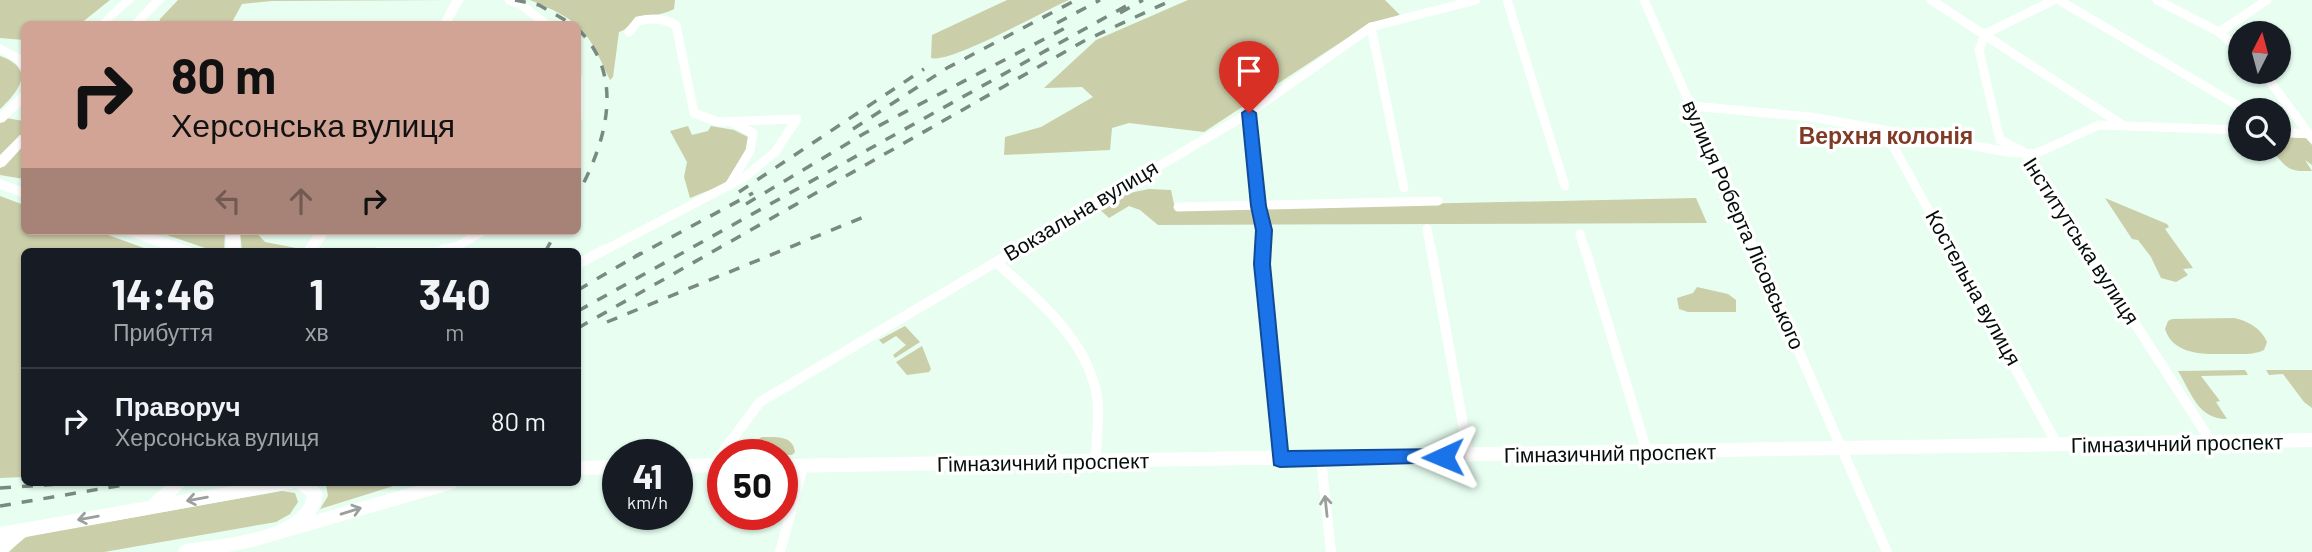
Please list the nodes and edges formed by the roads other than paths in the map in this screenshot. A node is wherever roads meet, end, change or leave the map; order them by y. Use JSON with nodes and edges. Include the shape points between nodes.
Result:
{"nodes":[{"id":1,"x":129,"y":0,"type":"edge"},
{"id":2,"x":159,"y":0,"type":"edge"},
{"id":3,"x":458,"y":0,"type":"edge"},
{"id":4,"x":509,"y":0,"type":"edge"},
{"id":5,"x":1476,"y":0,"type":"edge"},
{"id":6,"x":1507,"y":0,"type":"edge"},
{"id":7,"x":1644,"y":0,"type":"edge"},
{"id":8,"x":1931,"y":0,"type":"edge"},
{"id":9,"x":2054,"y":0,"type":"edge"},
{"id":10,"x":2059,"y":0,"type":"edge"},
{"id":11,"x":2157,"y":0,"type":"edge"},
{"id":12,"x":2267,"y":0,"type":"edge"},
{"id":13,"x":117,"y":12,"type":"junction"},
{"id":14,"x":143,"y":19,"type":"edge"},
{"id":15,"x":102,"y":21,"type":"edge"},
{"id":16,"x":106,"y":21,"type":"edge"},
{"id":17,"x":445,"y":21,"type":"edge"},
{"id":18,"x":542,"y":21,"type":"edge"},
{"id":19,"x":1371,"y":27,"type":"junction"},
{"id":20,"x":629,"y":32,"type":"dead end"},
{"id":21,"x":2219,"y":32,"type":"junction"},
{"id":22,"x":1984,"y":34,"type":"junction"},
{"id":23,"x":2228,"y":40,"type":"edge"},
{"id":24,"x":2,"y":49,"type":"edge"},
{"id":25,"x":21,"y":49,"type":"edge"},
{"id":26,"x":21,"y":64,"type":"edge"},
{"id":27,"x":2272,"y":84,"type":"edge"},
{"id":28,"x":21,"y":98,"type":"edge"},
{"id":29,"x":2228,"y":100,"type":"edge"},
{"id":30,"x":1692,"y":106,"type":"junction"},
{"id":31,"x":1249,"y":113,"type":"junction"},
{"id":32,"x":0,"y":119,"type":"edge"},
{"id":33,"x":703,"y":119,"type":"junction"},
{"id":34,"x":691,"y":120,"type":"dead end"},
{"id":35,"x":731,"y":123,"type":"junction"},
{"id":36,"x":2123,"y":125,"type":"junction"},
{"id":37,"x":2228,"y":129,"type":"edge"},
{"id":38,"x":1885,"y":131,"type":"junction"},
{"id":39,"x":2291,"y":133,"type":"edge"},
{"id":40,"x":2311,"y":135,"type":"edge"},
{"id":41,"x":21,"y":141,"type":"edge"},
{"id":42,"x":2024,"y":152,"type":"junction"},
{"id":43,"x":0,"y":163,"type":"edge"},
{"id":44,"x":0,"y":184,"type":"edge"},
{"id":45,"x":730,"y":185,"type":"junction"},
{"id":46,"x":1565,"y":187,"type":"dead end"},
{"id":47,"x":1405,"y":188,"type":"dead end"},
{"id":48,"x":21,"y":192,"type":"edge"},
{"id":49,"x":1438,"y":201,"type":"dead end"},
{"id":50,"x":1258,"y":206,"type":"junction"},
{"id":51,"x":1178,"y":207,"type":"dead end"},
{"id":52,"x":1427,"y":229,"type":"dead end"},
{"id":53,"x":1580,"y":234,"type":"dead end"},
{"id":54,"x":143,"y":235,"type":"edge"},
{"id":55,"x":476,"y":235,"type":"edge"},
{"id":56,"x":177,"y":248,"type":"edge"},
{"id":57,"x":451,"y":248,"type":"edge"},
{"id":58,"x":581,"y":262,"type":"edge"},
{"id":59,"x":996,"y":262,"type":"junction"},
{"id":60,"x":735,"y":439,"type":"edge"},
{"id":61,"x":2312,"y":440,"type":"edge"},
{"id":62,"x":2213,"y":443,"type":"junction"},
{"id":63,"x":2059,"y":446,"type":"junction"},
{"id":64,"x":1841,"y":450,"type":"junction"},
{"id":65,"x":1647,"y":452,"type":"junction"},
{"id":66,"x":1469,"y":457,"type":"junction"},
{"id":67,"x":1280,"y":459,"type":"junction"},
{"id":68,"x":1321,"y":459,"type":"junction"},
{"id":69,"x":1096,"y":461,"type":"junction"},
{"id":70,"x":602,"y":467,"type":"edge"},
{"id":71,"x":798,"y":467,"type":"edge"},
{"id":72,"x":803,"y":467,"type":"junction"},
{"id":73,"x":581,"y":468,"type":"edge"},
{"id":74,"x":176,"y":486,"type":"edge"},
{"id":75,"x":228,"y":486,"type":"edge"},
{"id":76,"x":273,"y":486,"type":"edge"},
{"id":77,"x":306,"y":486,"type":"edge"},
{"id":78,"x":440,"y":486,"type":"edge"},
{"id":79,"x":243,"y":491,"type":"junction"},
{"id":80,"x":152,"y":507,"type":"junction"},
{"id":81,"x":24,"y":530,"type":"junction"},
{"id":82,"x":286,"y":531,"type":"junction"},
{"id":83,"x":0,"y":534,"type":"edge"},
{"id":84,"x":253,"y":540,"type":"junction"},
{"id":85,"x":0,"y":548,"type":"edge"},
{"id":86,"x":186,"y":552,"type":"edge"},
{"id":87,"x":222,"y":552,"type":"edge"},
{"id":88,"x":780,"y":552,"type":"edge"},
{"id":89,"x":1331,"y":552,"type":"edge"},
{"id":90,"x":1887,"y":552,"type":"edge"}],
"edges":[{"from":1,"to":13,"type":"main road"},
{"from":2,"to":14,"type":"main road"},
{"from":3,"to":17,"type":"main road"},
{"from":4,"to":18,"type":"street"},
{"from":5,"to":19,"type":"street","name":"Вокзальна вулиця"},
{"from":6,"to":46,"type":"street"},
{"from":7,"to":30,"type":"street","name":"вулиця Роберта Лісовського"},
{"from":8,"to":22,"type":"street"},
{"from":9,"to":22,"type":"street"},
{"from":10,"to":29,"type":"street"},
{"from":11,"to":21,"type":"street"},
{"from":12,"to":21,"type":"street"},
{"from":13,"to":15,"type":"main road"},
{"from":13,"to":16,"type":"main road"},
{"from":19,"to":31,"type":"street","name":"Вокзальна вулиця"},
{"from":19,"to":47,"type":"street"},
{"from":20,"to":33,"type":"street","via":[[638,21],[653,18],[676,25],[690,102],[694,113]]},
{"from":21,"to":23,"type":"street"},
{"from":22,"to":36,"type":"street"},
{"from":22,"to":42,"type":"street","name":"Інститутська вулиця","via":[[1979,50],[2000,140]]},
{"from":24,"to":25,"type":"main road"},
{"from":24,"to":26,"type":"main road"},
{"from":27,"to":40,"type":"street"},
{"from":28,"to":32,"type":"main road"},
{"from":30,"to":38,"type":"street","via":[[1771,112]]},
{"from":30,"to":64,"type":"street","name":"вулиця Роберта Лісовського"},
{"from":31,"to":50,"type":"street"},
{"from":31,"to":59,"type":"street","name":"Вокзальна вулиця"},
{"from":33,"to":34,"type":"street"},
{"from":33,"to":35,"type":"street"},
{"from":35,"to":45,"type":"street","via":[[753,133],[750,151]]},
{"from":35,"to":45,"type":"street","via":[[784,116],[797,119],[768,161]]},
{"from":36,"to":37,"type":"street"},
{"from":36,"to":42,"type":"street","via":[[2099,125],[2053,148]]},
{"from":38,"to":42,"type":"street"},
{"from":38,"to":63,"type":"street","name":"Костельна вулиця"},
{"from":39,"to":40,"type":"street"},
{"from":41,"to":43,"type":"main road"},
{"from":42,"to":62,"type":"street","name":"Інститутська вулиця"},
{"from":44,"to":48,"type":"main road"},
{"from":45,"to":58,"type":"street"},
{"from":49,"to":50,"type":"street"},
{"from":50,"to":51,"type":"street"},
{"from":50,"to":67,"type":"street","via":[[1264,230],[1262,264]]},
{"from":52,"to":66,"type":"street"},
{"from":53,"to":65,"type":"street"},
{"from":54,"to":56,"type":"main road"},
{"from":55,"to":57,"type":"street"},
{"from":59,"to":60,"type":"street","name":"Вокзальна вулиця","via":[[760,402]]},
{"from":59,"to":69,"type":"street","via":[[1051,312],[1081,355],[1097,398]]},
{"from":61,"to":62,"type":"main road","name":"Гімназичний проспект"},
{"from":62,"to":63,"type":"main road","name":"Гімназичний проспект"},
{"from":63,"to":64,"type":"main road","name":"Гімназичний проспект"},
{"from":64,"to":65,"type":"main road","name":"Гімназичний проспект"},
{"from":64,"to":90,"type":"street","name":"вулиця Роберта Лісовського"},
{"from":65,"to":66,"type":"main road","name":"Гімназичний проспект"},
{"from":66,"to":68,"type":"main road","name":"Гімназичний проспект"},
{"from":67,"to":68,"type":"main road","name":"Гімназичний проспект"},
{"from":67,"to":69,"type":"main road","name":"Гімназичний проспект"},
{"from":89,"to":68,"type":"street","one_way":true},
{"from":69,"to":72,"type":"main road","name":"Гімназичний проспект"},
{"from":70,"to":73,"type":"main road"},
{"from":71,"to":72,"type":"main road","name":"Гімназичний проспект"},
{"from":72,"to":88,"type":"street"},
{"from":74,"to":80,"type":"main road"},
{"from":75,"to":79,"type":"main road"},
{"from":76,"to":79,"type":"main road"},
{"from":77,"to":82,"type":"main road","via":[[315,493],[315,500]]},
{"from":82,"to":78,"type":"main road","one_way":true},
{"from":79,"to":80,"type":"main road","one_way":true},
{"from":80,"to":81,"type":"main road","one_way":true},
{"from":81,"to":83,"type":"main road"},
{"from":81,"to":85,"type":"main road"},
{"from":82,"to":84,"type":"main road"},
{"from":84,"to":86,"type":"main road"},
{"from":84,"to":87,"type":"main road"}]}
